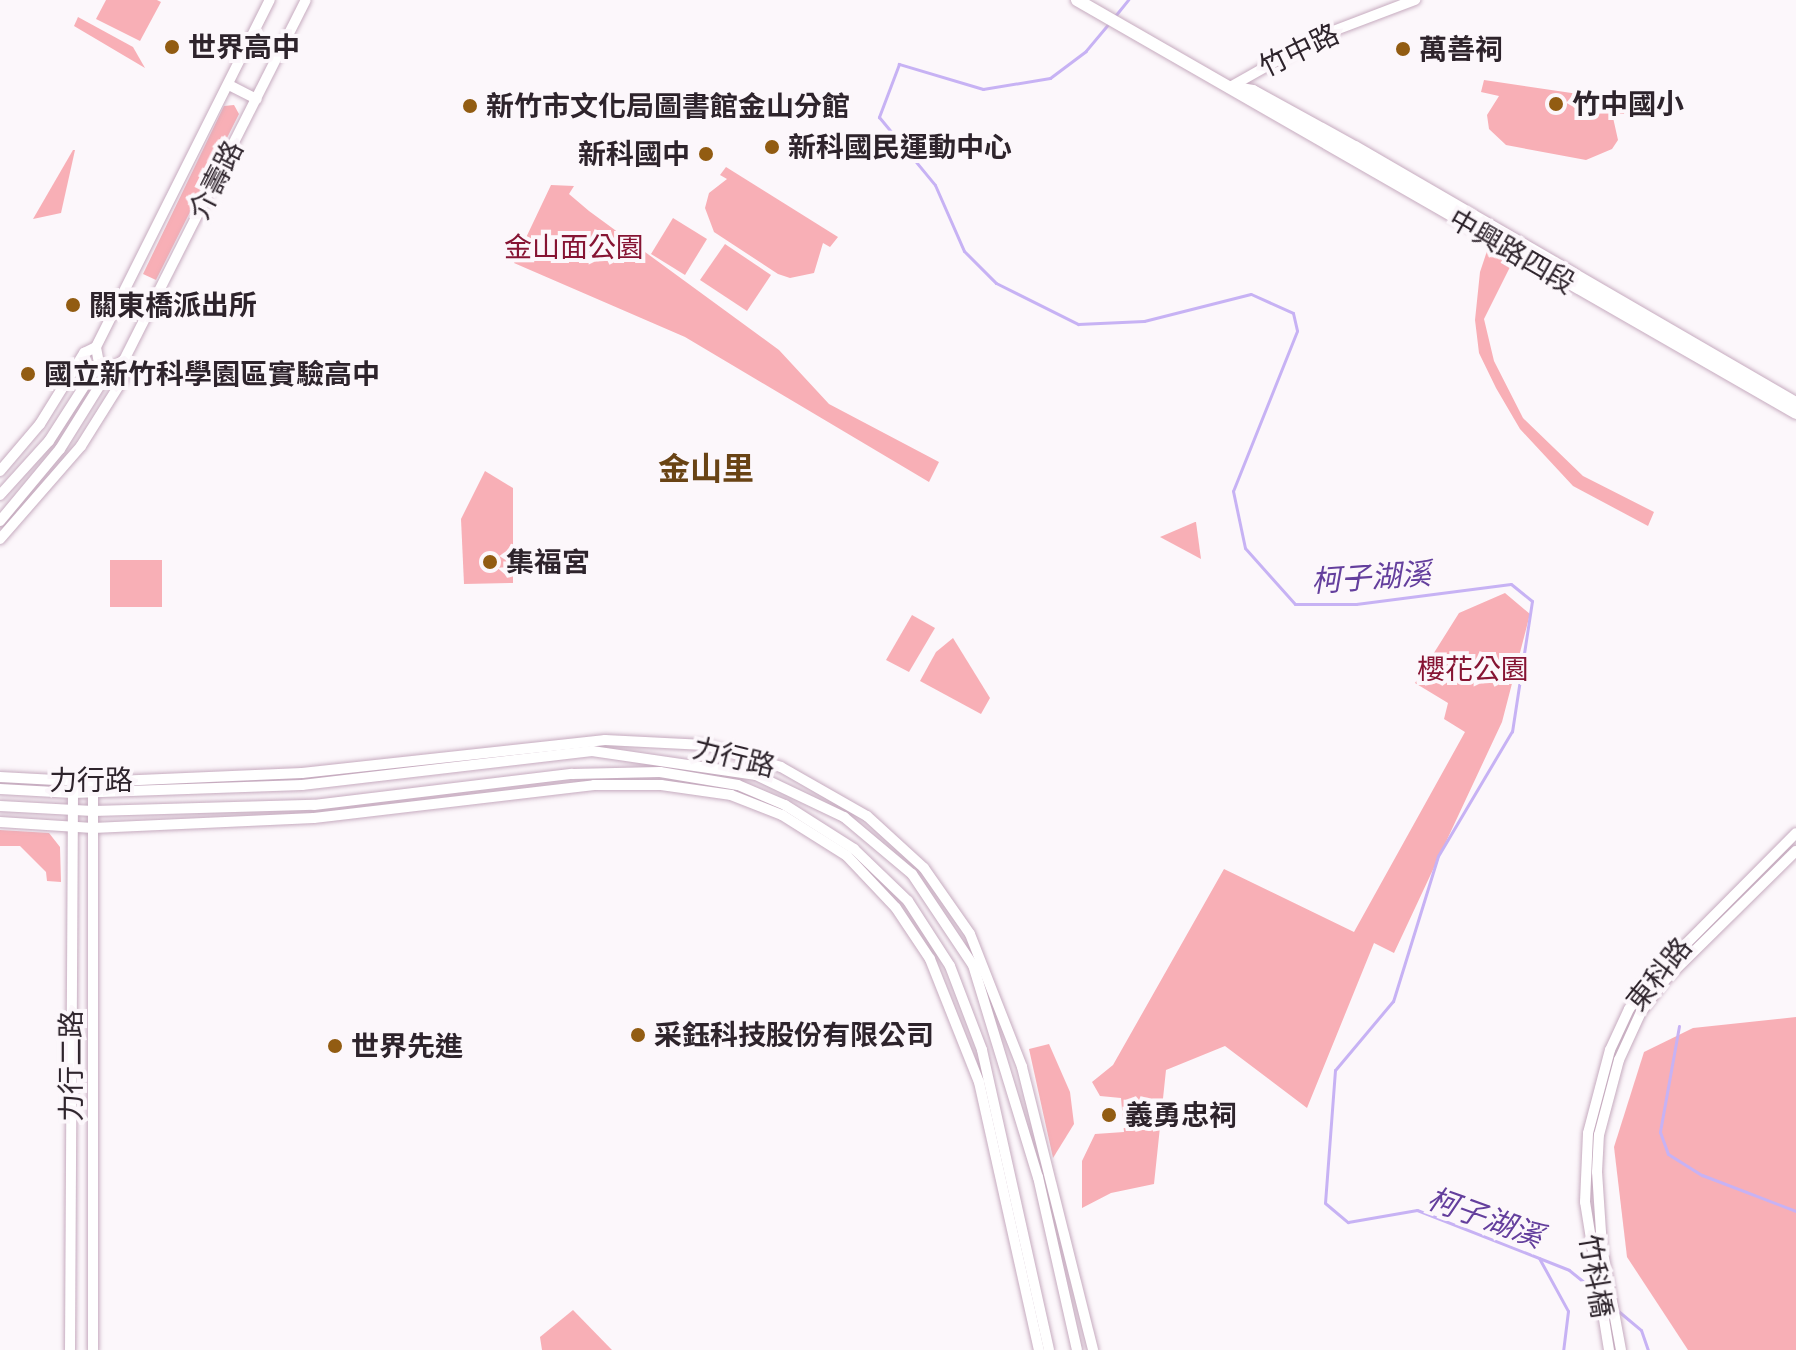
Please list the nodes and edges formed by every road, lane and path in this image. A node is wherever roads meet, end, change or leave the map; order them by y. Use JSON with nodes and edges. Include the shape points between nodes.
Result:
{"nodes":[{"id":1,"x":270,"y":0,"type":"edge"},
{"id":2,"x":306,"y":0,"type":"edge"},
{"id":3,"x":1077,"y":0,"type":"edge"},
{"id":4,"x":1415,"y":0,"type":"edge"},
{"id":5,"x":229,"y":85,"type":"junction"},
{"id":6,"x":1230,"y":87,"type":"junction"},
{"id":7,"x":257,"y":99,"type":"junction"},
{"id":8,"x":96,"y":347,"type":"junction"},
{"id":9,"x":124,"y":360,"type":"junction"},
{"id":10,"x":1796,"y":403,"type":"edge"},
{"id":11,"x":1796,"y":413,"type":"edge"},
{"id":12,"x":0,"y":471,"type":"edge"},
{"id":13,"x":0,"y":495,"type":"edge"},
{"id":14,"x":0,"y":521,"type":"edge"},
{"id":15,"x":0,"y":539,"type":"edge"},
{"id":16,"x":0,"y":777,"type":"edge"},
{"id":17,"x":73,"y":787,"type":"junction"},
{"id":18,"x":93,"y":787,"type":"junction"},
{"id":19,"x":0,"y":789,"type":"edge"},
{"id":20,"x":0,"y":806,"type":"edge"},
{"id":21,"x":72,"y":810,"type":"junction"},
{"id":22,"x":93,"y":811,"type":"junction"},
{"id":23,"x":0,"y":822,"type":"edge"},
{"id":24,"x":71,"y":827,"type":"junction"},
{"id":25,"x":93,"y":828,"type":"junction"},
{"id":26,"x":1796,"y":833,"type":"edge"},
{"id":27,"x":1796,"y":851,"type":"edge"},
{"id":28,"x":1585,"y":1202,"type":"joint"},
{"id":29,"x":1597,"y":1203,"type":"joint"},
{"id":30,"x":70,"y":1350,"type":"edge"},
{"id":31,"x":93,"y":1350,"type":"edge"},
{"id":32,"x":1039,"y":1350,"type":"edge"},
{"id":33,"x":1049,"y":1350,"type":"edge"},
{"id":34,"x":1077,"y":1350,"type":"edge"},
{"id":35,"x":1093,"y":1350,"type":"edge"},
{"id":36,"x":1609,"y":1350,"type":"edge"},
{"id":37,"x":1621,"y":1350,"type":"edge"}],
"edges":[{"from":1,"to":5,"type":"street","name":"介壽路"},
{"from":2,"to":7,"type":"street","name":"介壽路"},
{"from":3,"to":6,"type":"main road","name":"中興路四段"},
{"from":4,"to":6,"type":"street","name":"竹中路","via":[[1308,42]]},
{"from":5,"to":7,"type":"street"},
{"from":5,"to":8,"type":"street","name":"介壽路"},
{"from":6,"to":10,"type":"main road","name":"中興路四段","via":[[1253,91],[1355,147]]},
{"from":6,"to":11,"type":"main road","name":"中興路四段","via":[[1245,101]]},
{"from":7,"to":9,"type":"street","name":"介壽路"},
{"from":8,"to":12,"type":"street","name":"介壽路","via":[[84,353],[40,424]]},
{"from":8,"to":13,"type":"street","name":"介壽路","via":[[99,363],[49,441]]},
{"from":9,"to":14,"type":"street","name":"介壽路","via":[[110,369],[60,449]]},
{"from":9,"to":15,"type":"street","name":"介壽路","via":[[123,379],[81,446]]},
{"from":16,"to":17,"type":"street","name":"力行路"},
{"from":17,"to":18,"type":"street","name":"力行路"},
{"from":17,"to":19,"type":"street","name":"力行路"},
{"from":17,"to":21,"type":"street","name":"力行二路"},
{"from":18,"to":22,"type":"street","name":"力行二路"},
{"from":18,"to":34,"type":"street","name":"力行路","via":[[302,785],[592,751],[756,775],[844,817],[912,874],[973,965],[1040,1187]]},
{"from":18,"to":35,"type":"street","name":"力行路","via":[[302,773],[605,740],[705,745],[781,767],[867,816],[924,868],[970,934],[1022,1067]]},
{"from":20,"to":21,"type":"street","name":"力行路"},
{"from":21,"to":22,"type":"street","name":"力行路"},
{"from":21,"to":24,"type":"street","name":"力行二路"},
{"from":22,"to":25,"type":"street","name":"力行二路"},
{"from":22,"to":33,"type":"street","name":"力行路","via":[[314,805],[572,774],[660,772],[738,785],[785,805],[854,849],[897,891],[950,966],[982,1050]]},
{"from":23,"to":24,"type":"street","name":"力行路"},
{"from":24,"to":25,"type":"street","name":"力行路"},
{"from":24,"to":30,"type":"street","name":"力行二路"},
{"from":25,"to":31,"type":"street","name":"力行二路"},
{"from":25,"to":32,"type":"street","name":"力行路","via":[[314,818],[594,785],[661,785],[731,795],[782,815],[847,856],[896,908],[930,959],[979,1082]]},
{"from":26,"to":28,"type":"street","name":"東科路","via":[[1683,943],[1622,1021],[1588,1133]]},
{"from":27,"to":29,"type":"street","name":"東科路","via":[[1683,961],[1641,1012],[1619,1060],[1604,1114]]},
{"from":28,"to":36,"type":"street","name":"竹科橋"},
{"from":29,"to":37,"type":"street","name":"竹科橋"}]}
